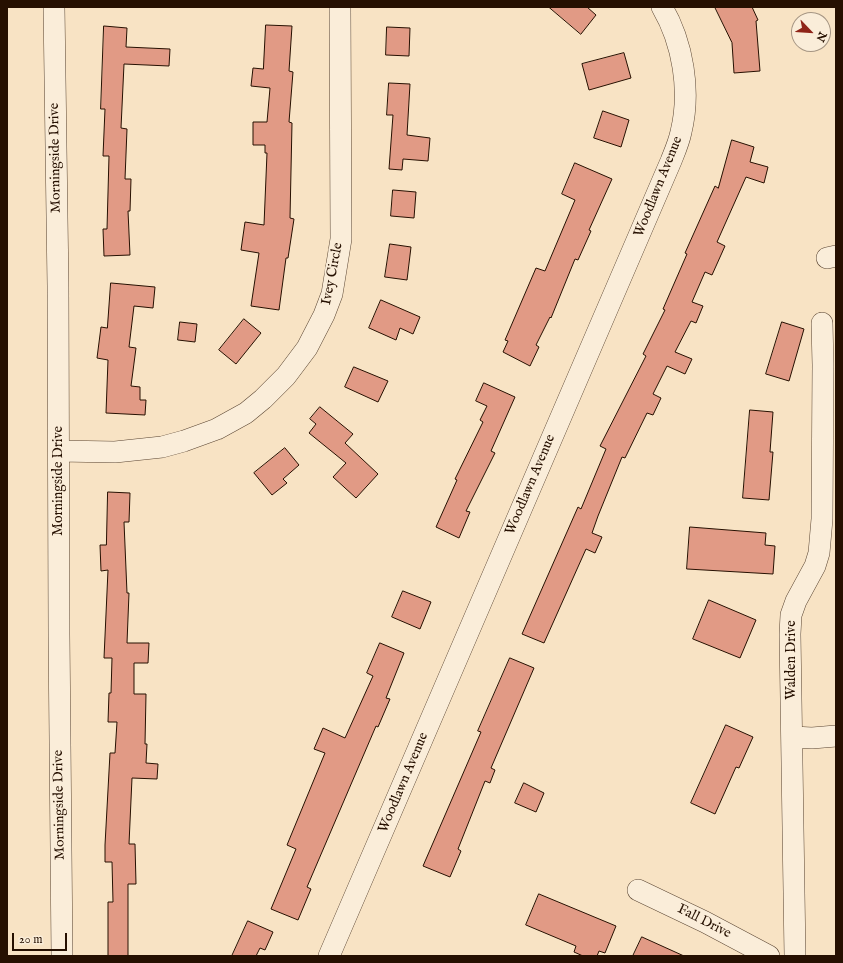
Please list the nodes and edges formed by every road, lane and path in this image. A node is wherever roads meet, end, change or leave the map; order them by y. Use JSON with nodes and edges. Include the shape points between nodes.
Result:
{"nodes":[{"id":1,"x":54,"y":7,"type":"edge"},
{"id":2,"x":340,"y":7,"type":"edge"},
{"id":3,"x":662,"y":7,"type":"edge"},
{"id":4,"x":822,"y":323,"type":"dead end"},
{"id":5,"x":59,"y":451,"type":"junction"},
{"id":6,"x":836,"y":736,"type":"edge"},
{"id":7,"x":792,"y":737,"type":"junction"},
{"id":8,"x":638,"y":890,"type":"dead end"},
{"id":9,"x":62,"y":956,"type":"edge"},
{"id":10,"x":329,"y":956,"type":"edge"},
{"id":11,"x":769,"y":956,"type":"edge"},
{"id":12,"x":795,"y":956,"type":"edge"}],
"edges":[{"from":1,"to":5,"type":"street","name":"Morningside Drive"},
{"from":2,"to":5,"type":"street","name":"Ivey Circle","via":[[341,239],[332,294],[307,348],[286,376],[263,399],[246,413],[217,429],[162,446],[114,452]]},
{"from":3,"to":10,"type":"street","name":"Woodlawn Avenue","via":[[669,18],[679,48],[685,80],[685,113],[681,133]]},
{"from":4,"to":7,"type":"street","name":"Walden Drive","via":[[822,520],[815,566],[796,601],[792,615]]},
{"from":5,"to":9,"type":"street","name":"Morningside Drive"},
{"from":6,"to":7,"type":"street"},
{"from":7,"to":12,"type":"street","name":"Walden Drive"},
{"from":8,"to":11,"type":"street","name":"Fall Drive"}]}
